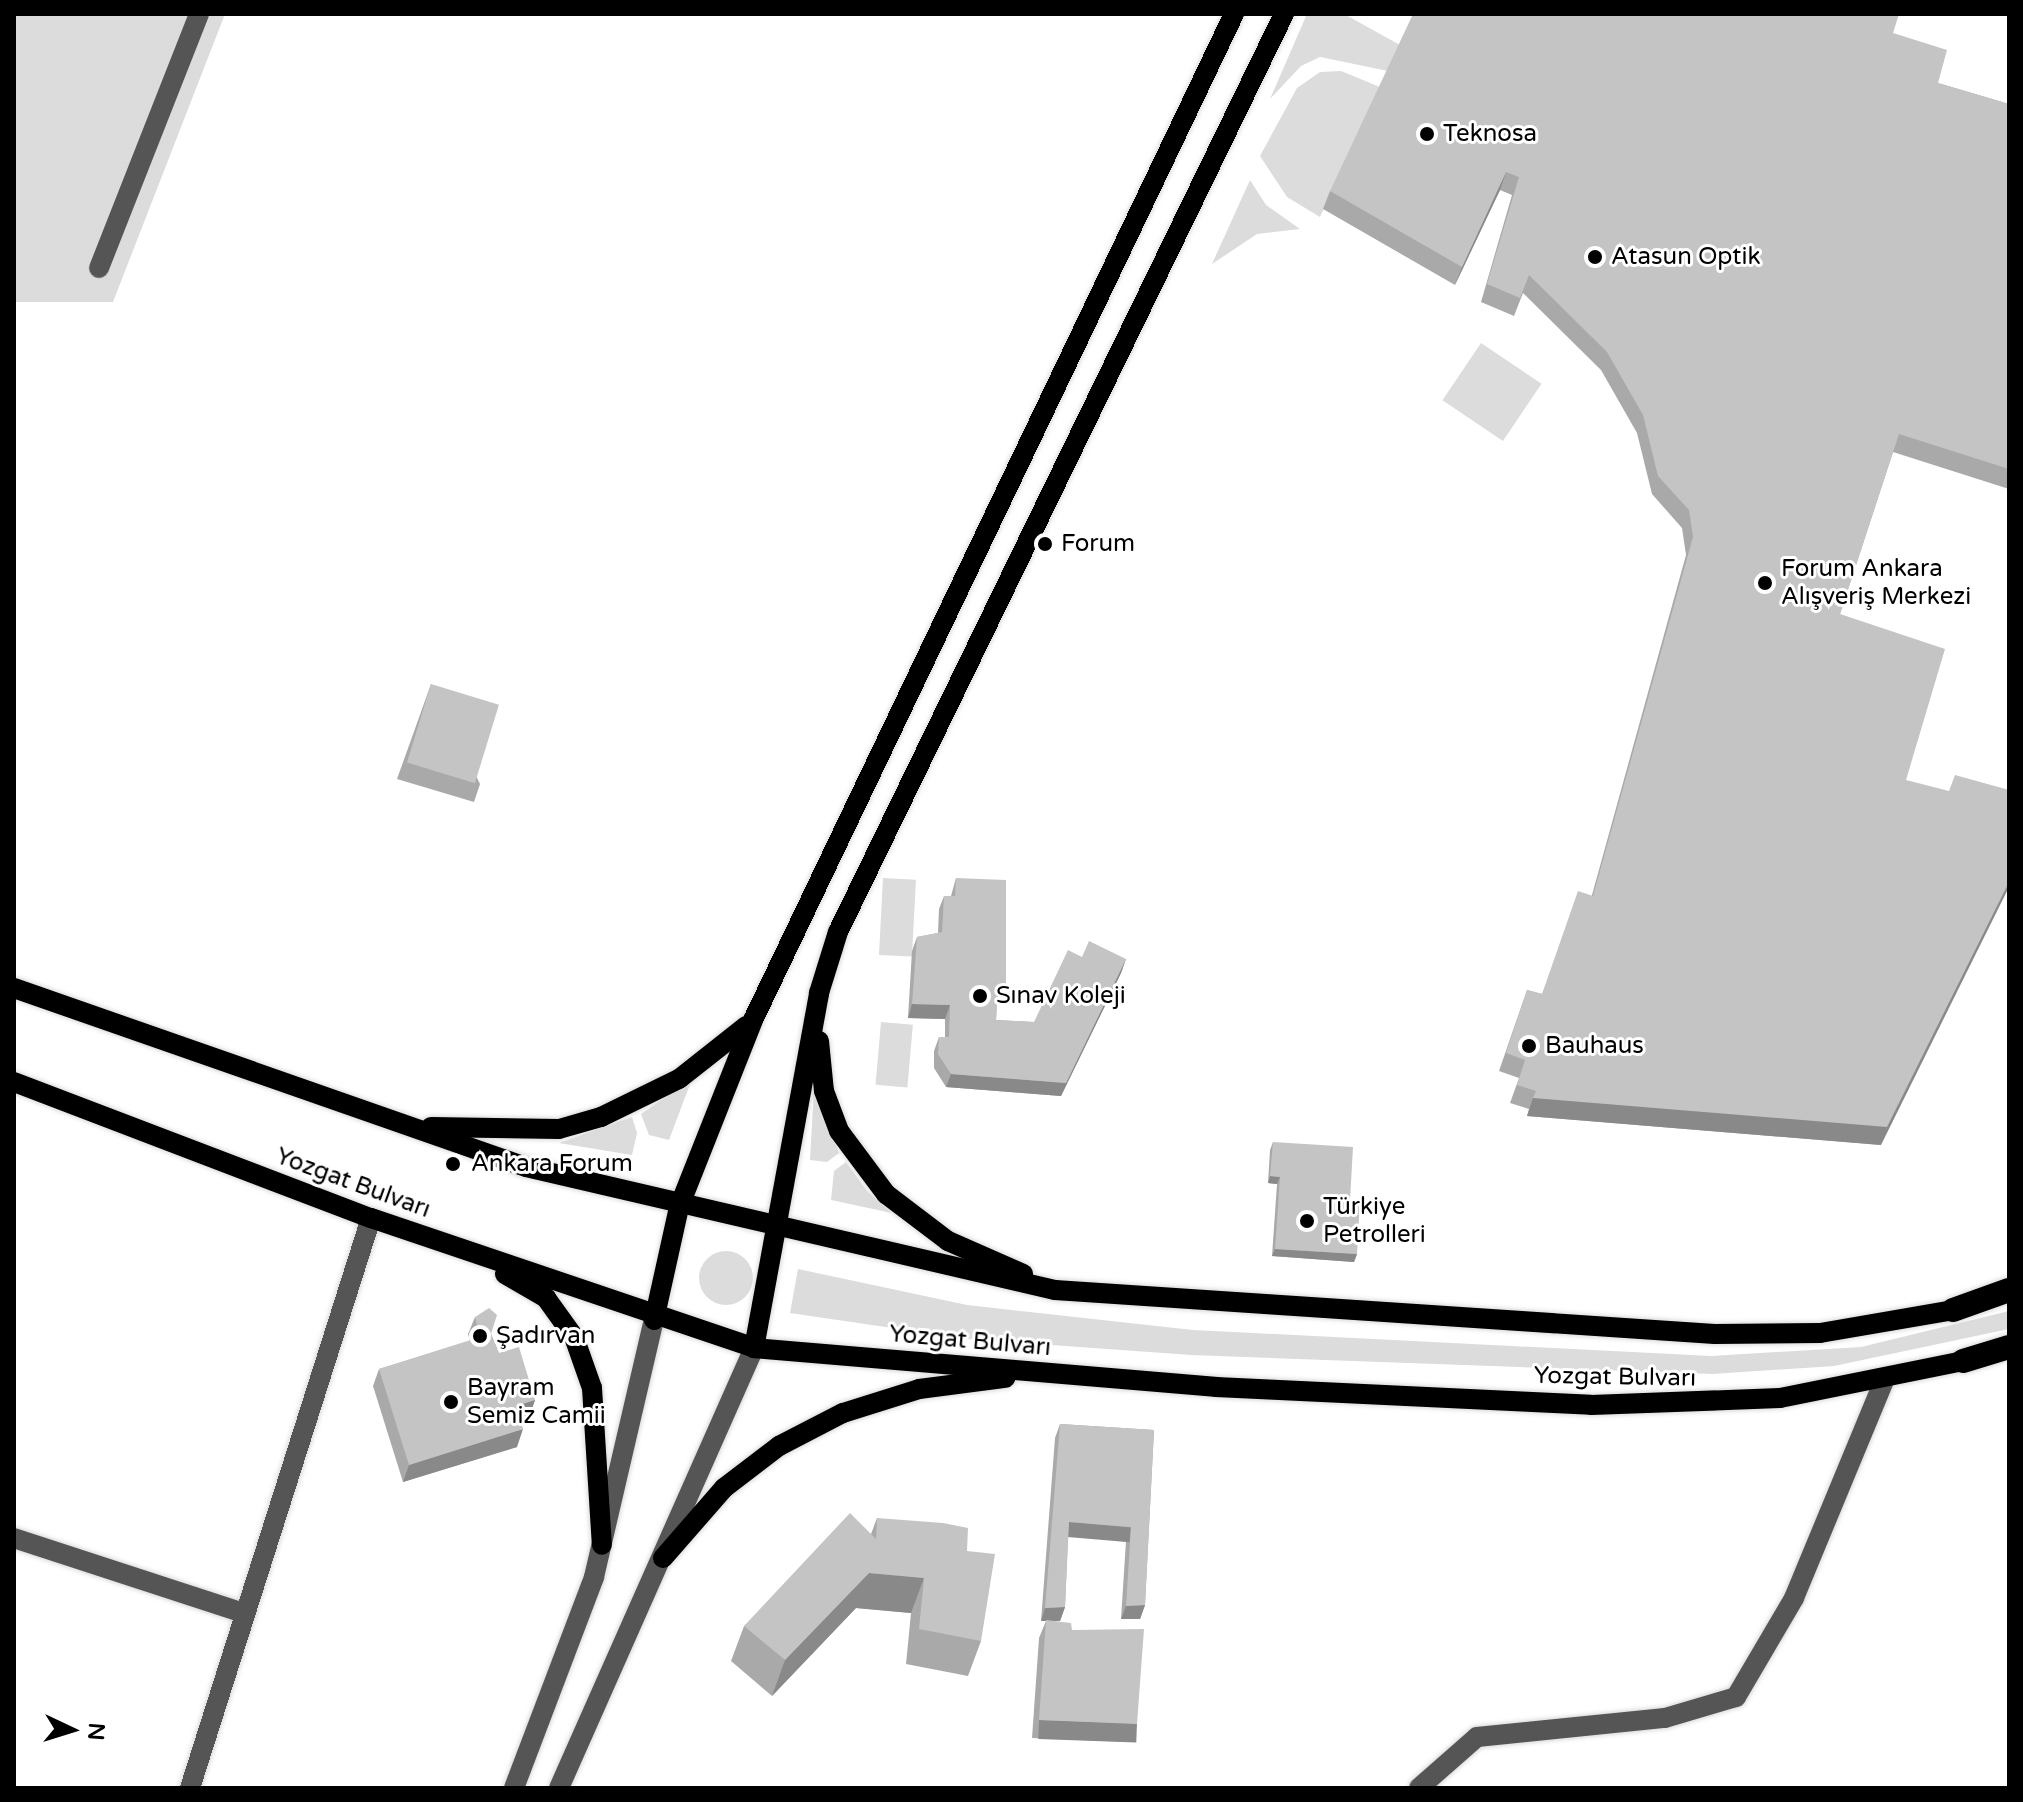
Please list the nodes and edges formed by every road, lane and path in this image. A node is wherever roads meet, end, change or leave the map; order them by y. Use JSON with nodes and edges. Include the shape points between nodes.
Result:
{"nodes":[{"id":1,"x":199,"y":14,"type":"edge"},
{"id":2,"x":1234,"y":14,"type":"edge"},
{"id":3,"x":1284,"y":14,"type":"edge"},
{"id":4,"x":99,"y":268,"type":"dead end"},
{"id":5,"x":14,"y":988,"type":"edge"},
{"id":6,"x":819,"y":993,"type":"junction"},
{"id":7,"x":754,"y":1018,"type":"junction"},
{"id":8,"x":14,"y":1082,"type":"edge"},
{"id":9,"x":404,"y":1125,"type":"junction"},
{"id":10,"x":679,"y":1207,"type":"junction"},
{"id":11,"x":371,"y":1218,"type":"junction"},
{"id":12,"x":777,"y":1229,"type":"junction"},
{"id":13,"x":463,"y":1250,"type":"junction"},
{"id":14,"x":1055,"y":1290,"type":"junction"},
{"id":15,"x":2009,"y":1290,"type":"edge"},
{"id":16,"x":2009,"y":1299,"type":"edge"},
{"id":17,"x":1953,"y":1310,"type":"junction"},
{"id":18,"x":654,"y":1320,"type":"junction"},
{"id":19,"x":2009,"y":1347,"type":"edge"},
{"id":20,"x":754,"y":1348,"type":"junction"},
{"id":21,"x":2009,"y":1355,"type":"edge"},
{"id":22,"x":1963,"y":1361,"type":"junction"},
{"id":23,"x":1045,"y":1373,"type":"junction"},
{"id":24,"x":1884,"y":1381,"type":"junction"},
{"id":25,"x":14,"y":1538,"type":"edge"},
{"id":26,"x":602,"y":1545,"type":"junction"},
{"id":27,"x":663,"y":1558,"type":"junction"},
{"id":28,"x":244,"y":1613,"type":"junction"},
{"id":29,"x":190,"y":1788,"type":"edge"},
{"id":30,"x":514,"y":1788,"type":"edge"},
{"id":31,"x":559,"y":1788,"type":"edge"},
{"id":32,"x":1419,"y":1788,"type":"edge"}],
"edges":[{"from":1,"to":4,"type":"street"},
{"from":2,"to":7,"type":"main road"},
{"from":3,"to":6,"type":"main road","via":[[857,890]]},
{"from":5,"to":9,"type":"main road","name":"Yozgat Bulvarı"},
{"from":6,"to":12,"type":"main road"},
{"from":6,"to":14,"type":"main road","via":[[824,1091],[864,1168],[948,1241]]},
{"from":7,"to":9,"type":"main road","via":[[712,1058],[601,1117],[559,1129],[496,1132]]},
{"from":7,"to":10,"type":"main road"},
{"from":8,"to":11,"type":"main road","name":"Yozgat Bulvarı"},
{"from":9,"to":10,"type":"main road","name":"Yozgat Bulvarı","via":[[526,1167]]},
{"from":10,"to":12,"type":"main road","name":"Yozgat Bulvarı"},
{"from":10,"to":18,"type":"main road"},
{"from":11,"to":13,"type":"main road","name":"Yozgat Bulvarı"},
{"from":11,"to":28,"type":"street"},
{"from":12,"to":14,"type":"main road","name":"Yozgat Bulvarı"},
{"from":12,"to":20,"type":"main road"},
{"from":13,"to":18,"type":"main road","name":"Yozgat Bulvarı"},
{"from":13,"to":26,"type":"main road","via":[[546,1298],[574,1337],[592,1388]]},
{"from":14,"to":17,"type":"main road","name":"Yozgat Bulvarı","via":[[1715,1334],[1820,1333]]},
{"from":15,"to":17,"type":"highway"},
{"from":16,"to":17,"type":"highway"},
{"from":18,"to":20,"type":"main road","name":"Yozgat Bulvarı"},
{"from":18,"to":26,"type":"street"},
{"from":19,"to":22,"type":"highway"},
{"from":20,"to":23,"type":"main road","name":"Yozgat Bulvarı"},
{"from":20,"to":27,"type":"street"},
{"from":21,"to":22,"type":"highway"},
{"from":22,"to":24,"type":"main road","name":"Yozgat Bulvarı"},
{"from":23,"to":24,"type":"main road","name":"Yozgat Bulvarı","via":[[1591,1405],[1711,1405]]},
{"from":23,"to":27,"type":"main road","via":[[919,1389],[843,1413],[779,1446],[724,1488]]},
{"from":24,"to":32,"type":"street","via":[[1794,1598],[1736,1697],[1665,1718],[1477,1737]]},
{"from":25,"to":28,"type":"street"},
{"from":26,"to":30,"type":"street","via":[[567,1665]]},
{"from":27,"to":31,"type":"street"},
{"from":28,"to":29,"type":"street"}]}
